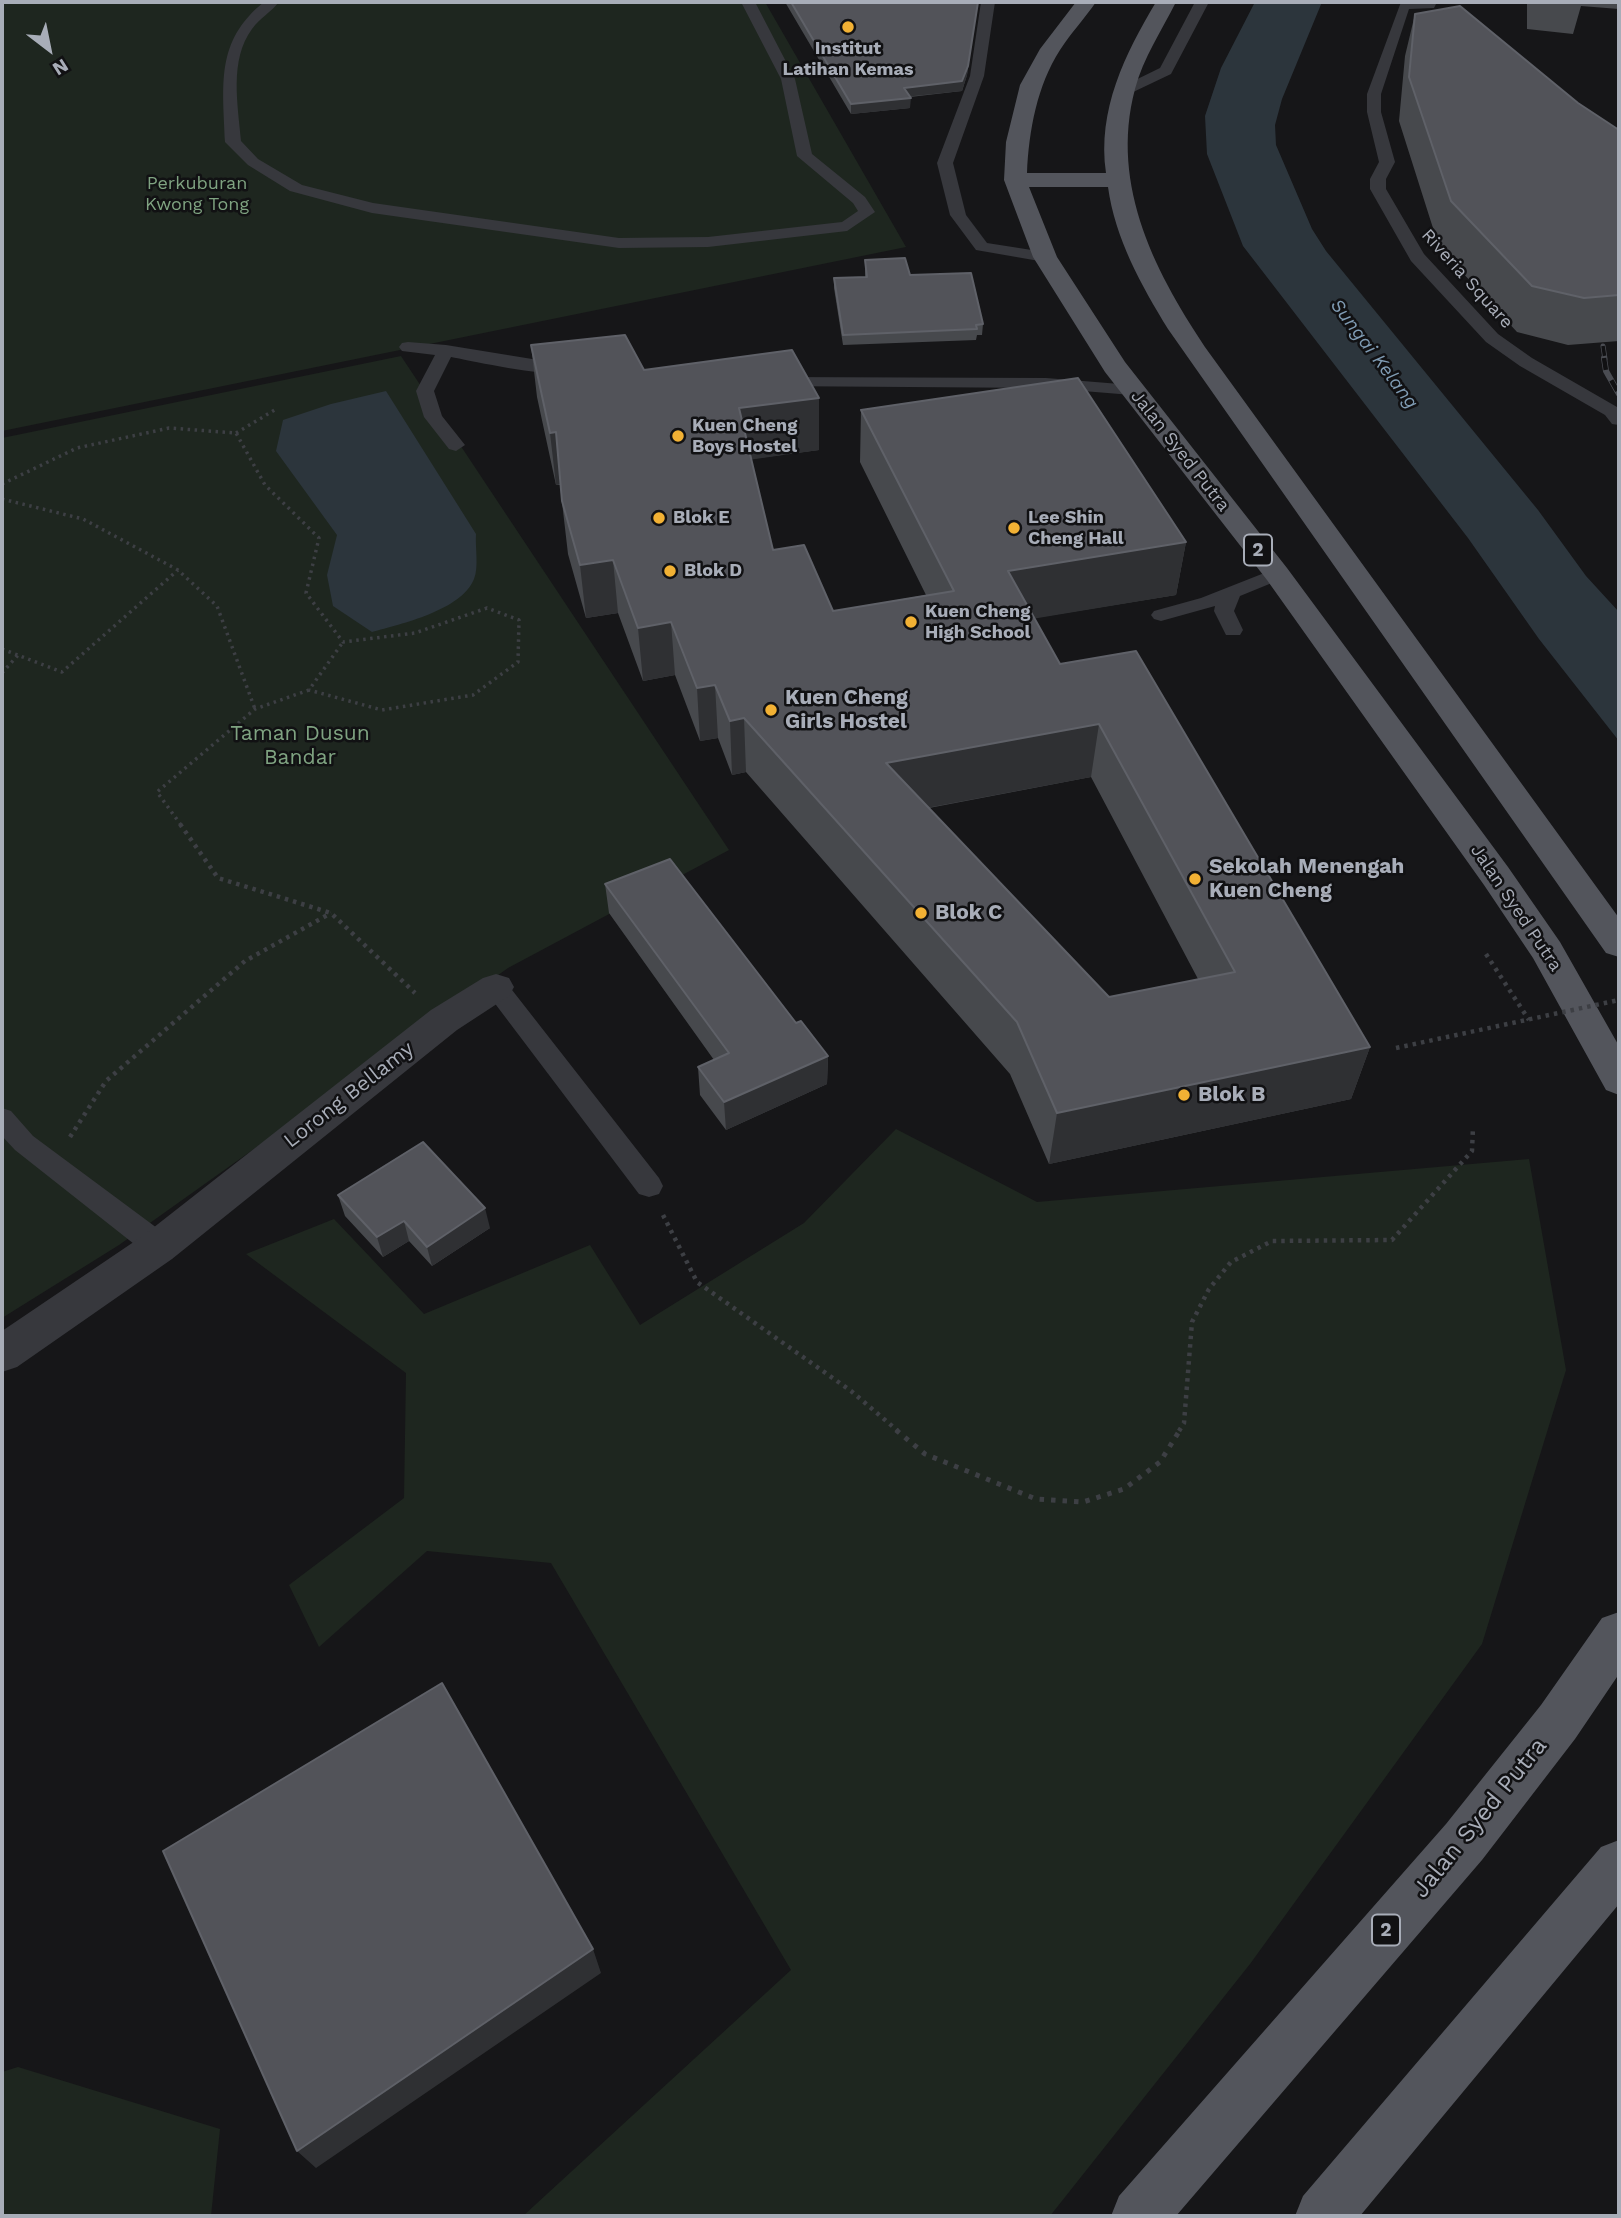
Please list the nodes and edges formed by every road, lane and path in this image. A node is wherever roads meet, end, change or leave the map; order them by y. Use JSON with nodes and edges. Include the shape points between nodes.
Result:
{"nodes":[{"id":1,"x":272,"y":2,"type":"edge"},
{"id":2,"x":748,"y":2,"type":"edge"},
{"id":3,"x":988,"y":2,"type":"edge"},
{"id":4,"x":1086,"y":2,"type":"edge"},
{"id":5,"x":1166,"y":2,"type":"edge"},
{"id":6,"x":1202,"y":2,"type":"edge"},
{"id":7,"x":1431,"y":7,"type":"edge"},
{"id":8,"x":1124,"y":91,"type":"junction"},
{"id":9,"x":1015,"y":180,"type":"junction"},
{"id":10,"x":1117,"y":180,"type":"junction"},
{"id":11,"x":1045,"y":257,"type":"junction"},
{"id":12,"x":408,"y":347,"type":"dead end"},
{"id":13,"x":446,"y":350,"type":"junction"},
{"id":14,"x":1114,"y":366,"type":"junction"},
{"id":15,"x":592,"y":372,"type":"edge"},
{"id":16,"x":750,"y":381,"type":"edge"},
{"id":17,"x":1046,"y":383,"type":"junction"},
{"id":18,"x":1132,"y":390,"type":"junction"},
{"id":19,"x":278,"y":408,"type":"dead end"},
{"id":20,"x":1619,"y":420,"type":"edge"},
{"id":21,"x":236,"y":433,"type":"junction"},
{"id":22,"x":456,"y":444,"type":"dead end"},
{"id":23,"x":2,"y":484,"type":"edge"},
{"id":24,"x":2,"y":499,"type":"edge"},
{"id":25,"x":178,"y":570,"type":"junction"},
{"id":26,"x":1276,"y":574,"type":"junction"},
{"id":27,"x":1231,"y":592,"type":"junction"},
{"id":28,"x":1161,"y":615,"type":"dead end"},
{"id":29,"x":1233,"y":630,"type":"dead end"},
{"id":30,"x":343,"y":642,"type":"junction"},
{"id":31,"x":2,"y":649,"type":"edge"},
{"id":32,"x":19,"y":654,"type":"junction"},
{"id":33,"x":2,"y":673,"type":"edge"},
{"id":34,"x":309,"y":690,"type":"junction"},
{"id":35,"x":255,"y":709,"type":"junction"},
{"id":36,"x":331,"y":913,"type":"junction"},
{"id":37,"x":1619,"y":944,"type":"edge"},
{"id":38,"x":1486,"y":954,"type":"dead end"},
{"id":39,"x":496,"y":987,"type":"joint"},
{"id":40,"x":1619,"y":1000,"type":"edge"},
{"id":41,"x":444,"y":1020,"type":"junction"},
{"id":42,"x":1529,"y":1020,"type":"junction"},
{"id":43,"x":1396,"y":1048,"type":"dead end"},
{"id":44,"x":1619,"y":1080,"type":"edge"},
{"id":45,"x":2,"y":1118,"type":"edge"},
{"id":46,"x":1473,"y":1127,"type":"dead end"},
{"id":47,"x":52,"y":1164,"type":"junction"},
{"id":48,"x":649,"y":1186,"type":"joint"},
{"id":49,"x":158,"y":1247,"type":"junction"},
{"id":50,"x":2,"y":1354,"type":"edge"},
{"id":51,"x":1619,"y":1634,"type":"edge"},
{"id":52,"x":1619,"y":1865,"type":"edge"},
{"id":53,"x":1139,"y":2216,"type":"edge"},
{"id":54,"x":1323,"y":2216,"type":"edge"}],
"edges":[{"from":1,"to":2,"type":"lane","via":[[240,36],[230,60],[233,142],[253,162],[296,188],[372,208],[619,243],[708,242],[846,226],[867,212],[806,156],[788,79]]},
{"from":3,"to":11,"type":"lane","via":[[977,76],[945,163],[951,193],[958,215],[982,247]]},
{"from":4,"to":9,"type":"main road","name":"Jalan Syed Putra","number":"2","via":[[1050,49],[1031,86],[1017,142]]},
{"from":5,"to":8,"type":"main road"},
{"from":6,"to":8,"type":"lane","via":[[1166,71]]},
{"from":7,"to":20,"type":"lane","name":"Riveria Square","via":[[1404,5],[1374,94],[1387,162],[1378,189],[1410,248],[1503,348]]},
{"from":8,"to":10,"type":"main road","via":[[1116,142]]},
{"from":9,"to":10,"type":"main road"},
{"from":9,"to":11,"type":"main road","name":"Jalan Syed Putra","number":"2"},
{"from":10,"to":37,"type":"main road","via":[[1140,257],[1176,323]]},
{"from":11,"to":14,"type":"main road","name":"Jalan Syed Putra","number":"2"},
{"from":12,"to":13,"type":"lane"},
{"from":13,"to":15,"type":"lane"},
{"from":13,"to":22,"type":"lane","via":[[425,390],[433,417]]},
{"from":14,"to":17,"type":"lane"},
{"from":14,"to":18,"type":"main road","name":"Jalan Syed Putra","number":"2"},
{"from":16,"to":17,"type":"lane"},
{"from":17,"to":18,"type":"lane"},
{"from":18,"to":26,"type":"main road","name":"Jalan Syed Putra","number":"2"},
{"from":19,"to":21,"type":"path"},
{"from":21,"to":23,"type":"path","via":[[169,428],[77,449]]},
{"from":21,"to":30,"type":"path","via":[[265,485],[319,538],[306,593]]},
{"from":24,"to":25,"type":"path","via":[[83,519]]},
{"from":25,"to":32,"type":"path","via":[[62,672]]},
{"from":25,"to":35,"type":"path","via":[[217,606]]},
{"from":26,"to":27,"type":"lane"},
{"from":26,"to":44,"type":"main road","name":"Jalan Syed Putra","number":"2","via":[[1547,951]]},
{"from":27,"to":28,"type":"lane"},
{"from":27,"to":29,"type":"lane","via":[[1224,611]]},
{"from":30,"to":34,"type":"path"},
{"from":30,"to":34,"type":"path","via":[[415,633],[487,608],[519,620],[518,662],[473,695],[382,710]]},
{"from":31,"to":32,"type":"path"},
{"from":32,"to":33,"type":"path"},
{"from":34,"to":35,"type":"path"},
{"from":35,"to":36,"type":"path","via":[[157,793],[218,878]]},
{"from":36,"to":41,"type":"path"},
{"from":36,"to":47,"type":"path","via":[[244,961],[106,1081]]},
{"from":38,"to":42,"type":"path"},
{"from":39,"to":41,"type":"street","name":"Lorong Bellamy"},
{"from":39,"to":48,"type":"lane","name":"Lorong Bellamy"},
{"from":40,"to":42,"type":"path","bridge":true},
{"from":41,"to":49,"type":"street","name":"Lorong Bellamy"},
{"from":42,"to":43,"type":"path","bridge":true},
{"from":45,"to":47,"type":"lane","via":[[24,1143]]},
{"from":46,"to":48,"type":"path","via":[[1472,1151],[1392,1240],[1272,1241],[1231,1262],[1209,1289],[1192,1322],[1184,1423],[1160,1462],[1124,1489],[1083,1502],[1036,1499],[925,1454],[851,1391],[697,1282]]},
{"from":47,"to":49,"type":"lane"},
{"from":49,"to":50,"type":"street","name":"Lorong Bellamy"},
{"from":51,"to":53,"type":"main road","name":"Jalan Syed Putra","number":"2","via":[[1558,1722],[1464,1842]]},
{"from":52,"to":54,"type":"main road"}]}
